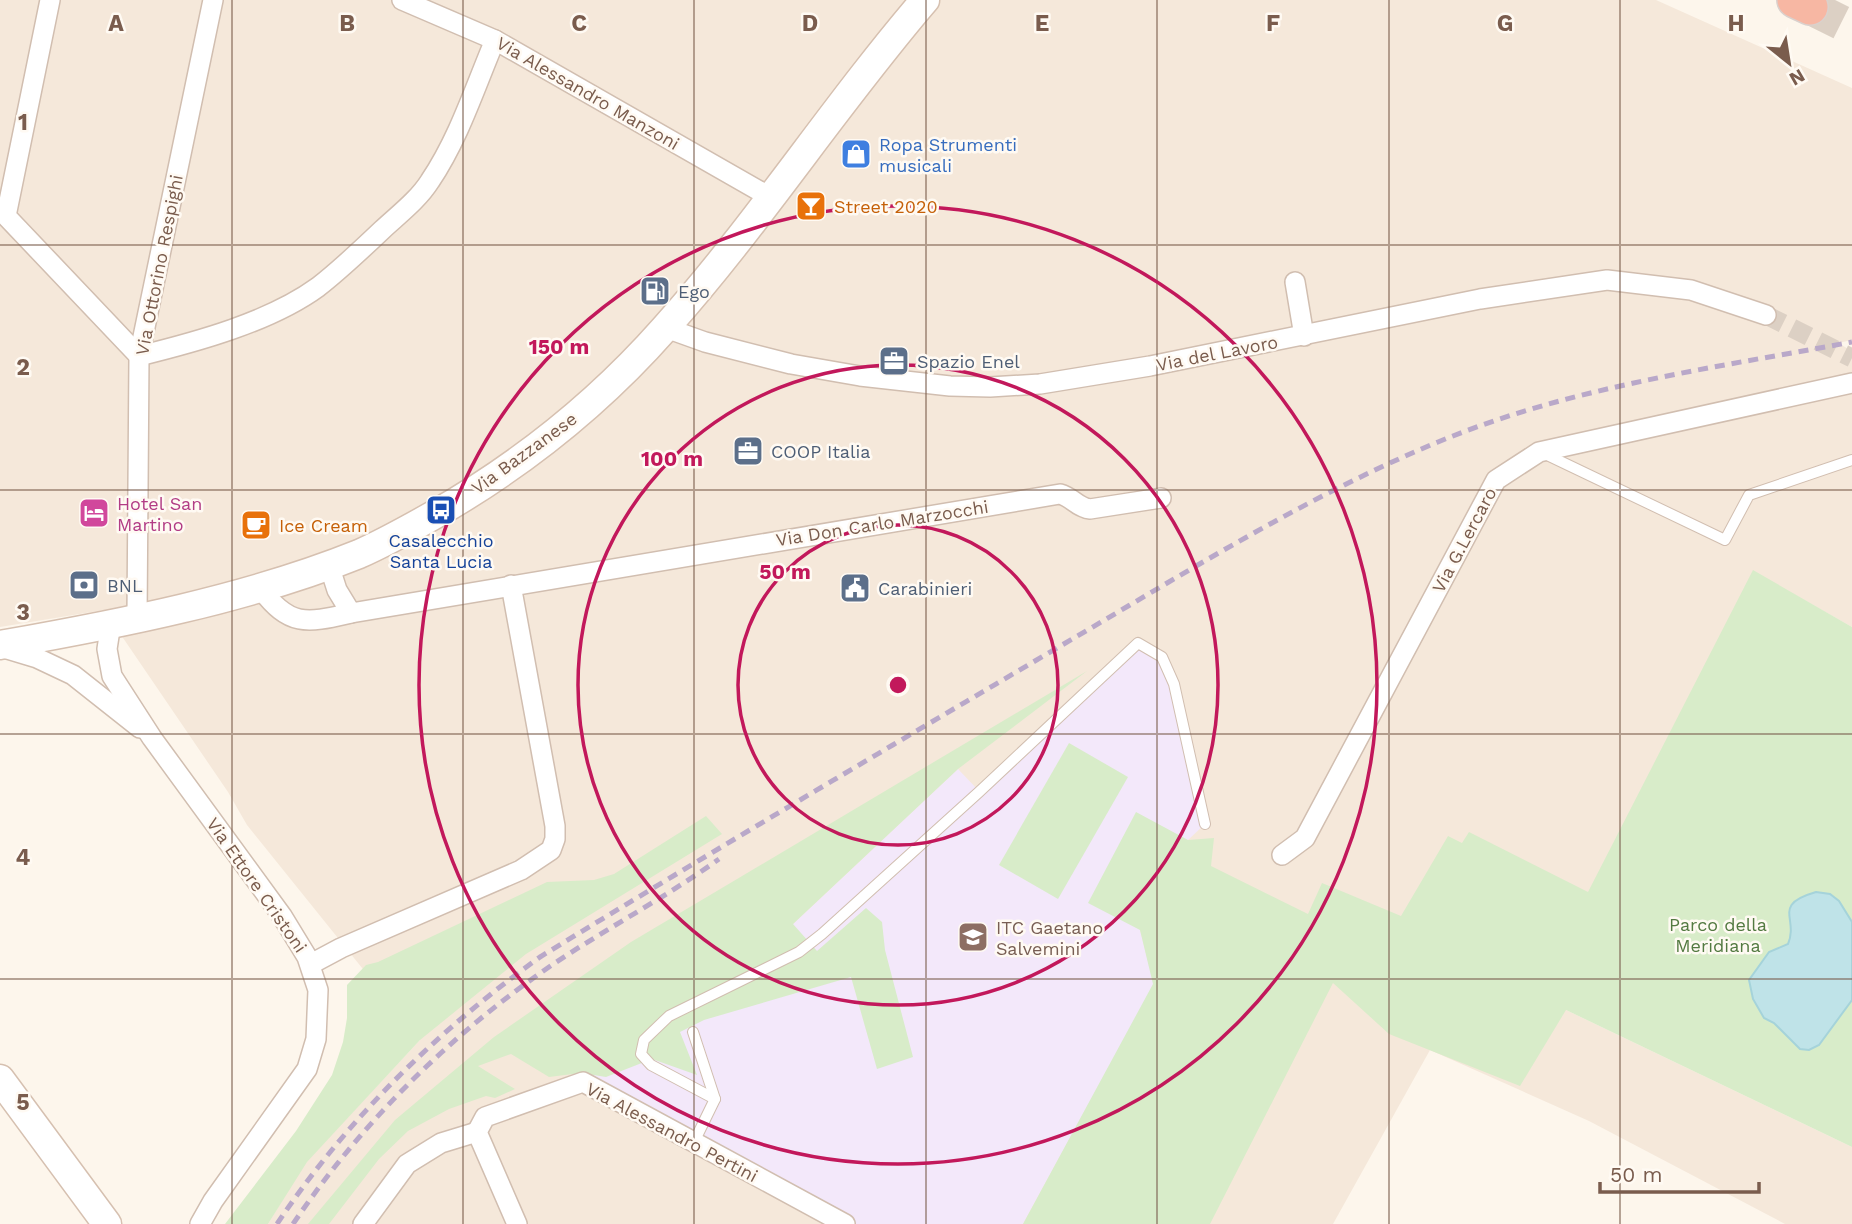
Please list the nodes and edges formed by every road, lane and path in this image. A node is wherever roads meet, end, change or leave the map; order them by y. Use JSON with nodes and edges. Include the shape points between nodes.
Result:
{"nodes":[{"id":1,"x":50,"y":0,"type":"edge"},
{"id":2,"x":213,"y":0,"type":"edge"},
{"id":3,"x":402,"y":0,"type":"edge"},
{"id":4,"x":925,"y":0,"type":"edge"},
{"id":5,"x":495,"y":40,"type":"junction"},
{"id":6,"x":770,"y":197,"type":"junction"},
{"id":7,"x":1295,"y":282,"type":"dead end"},
{"id":8,"x":1766,"y":315,"type":"tunnel mouth"},
{"id":9,"x":666,"y":328,"type":"junction"},
{"id":10,"x":1304,"y":336,"type":"junction"},
{"id":11,"x":139,"y":356,"type":"junction"},
{"id":12,"x":1852,"y":383,"type":"edge"},
{"id":13,"x":1822,"y":391,"type":"junction"},
{"id":14,"x":1852,"y":395,"type":"edge"},
{"id":15,"x":1539,"y":452,"type":"junction"},
{"id":16,"x":1852,"y":460,"type":"edge"},
{"id":17,"x":1161,"y":498,"type":"dead end"},
{"id":18,"x":329,"y":565,"type":"junction"},
{"id":19,"x":512,"y":585,"type":"junction"},
{"id":20,"x":260,"y":588,"type":"junction"},
{"id":21,"x":351,"y":613,"type":"junction"},
{"id":22,"x":124,"y":620,"type":"junction"},
{"id":23,"x":0,"y":646,"type":"edge"},
{"id":24,"x":152,"y":738,"type":"junction"},
{"id":25,"x":1205,"y":824,"type":"dead end"},
{"id":26,"x":1282,"y":855,"type":"dead end"},
{"id":27,"x":311,"y":964,"type":"junction"},
{"id":28,"x":693,"y":1032,"type":"dead end"},
{"id":29,"x":0,"y":1079,"type":"edge"},
{"id":30,"x":715,"y":1100,"type":"junction"},
{"id":31,"x":477,"y":1132,"type":"junction"},
{"id":32,"x":694,"y":1142,"type":"junction"},
{"id":33,"x":107,"y":1224,"type":"edge"},
{"id":34,"x":200,"y":1224,"type":"edge"},
{"id":35,"x":363,"y":1224,"type":"edge"},
{"id":36,"x":517,"y":1224,"type":"edge"},
{"id":37,"x":845,"y":1224,"type":"edge"}],
"edges":[{"from":1,"to":11,"type":"street","via":[[6,216]]},
{"from":2,"to":11,"type":"street","name":"Via Ottorino Respighi"},
{"from":3,"to":5,"type":"street","name":"Via Alessandro Manzoni"},
{"from":4,"to":6,"type":"main road","name":"Via Bazzanese"},
{"from":5,"to":6,"type":"street","name":"Via Alessandro Manzoni"},
{"from":5,"to":11,"type":"street","via":[[430,181],[358,253],[287,305],[216,334]]},
{"from":6,"to":9,"type":"main road","name":"Via Bazzanese"},
{"from":7,"to":10,"type":"street"},
{"from":8,"to":10,"type":"street","name":"Via del Lavoro","via":[[1691,290],[1607,280],[1480,299]]},
{"from":9,"to":10,"type":"street","name":"Via del Lavoro","via":[[790,364],[911,382],[990,387],[1040,384]]},
{"from":9,"to":18,"type":"main road","name":"Via Bazzanese","via":[[593,401],[513,466],[411,528]]},
{"from":11,"to":22,"type":"street","name":"Via Ottorino Respighi"},
{"from":12,"to":13,"type":"street","name":"Via G.Lercaro"},
{"from":13,"to":14,"type":"street"},
{"from":13,"to":15,"type":"street","name":"Via G.Lercaro"},
{"from":15,"to":16,"type":"lane","via":[[1725,540],[1749,495]]},
{"from":15,"to":26,"type":"street","name":"Via G.Lercaro","via":[[1496,480],[1305,838]]},
{"from":17,"to":19,"type":"street","name":"Via Don Carlo Marzocchi","via":[[1090,509],[1060,494]]},
{"from":18,"to":20,"type":"main road","name":"Via Bazzanese"},
{"from":18,"to":21,"type":"street"},
{"from":19,"to":21,"type":"street","name":"Via Don Carlo Marzocchi"},
{"from":19,"to":27,"type":"street","via":[[554,816],[551,850],[521,870]]},
{"from":20,"to":21,"type":"street","name":"Via Don Carlo Marzocchi","via":[[297,620],[318,621]]},
{"from":20,"to":22,"type":"main road","name":"Via Bazzanese"},
{"from":22,"to":23,"type":"main road","name":"Via Bazzanese"},
{"from":22,"to":24,"type":"street","name":"Via Ettore Cristoni","via":[[107,649],[112,676]]},
{"from":23,"to":24,"type":"street","name":"Via Ettore Cristoni","via":[[72,675]]},
{"from":24,"to":27,"type":"street","name":"Via Ettore Cristoni","via":[[282,916]]},
{"from":25,"to":30,"type":"lane","via":[[1174,684],[1162,657],[1138,643],[822,934],[799,952],[669,1016],[644,1040],[641,1054],[651,1065]]},
{"from":27,"to":34,"type":"street","name":"Via Ettore Cristoni","via":[[318,1014],[307,1069]]},
{"from":28,"to":30,"type":"lane"},
{"from":29,"to":33,"type":"main road"},
{"from":30,"to":32,"type":"lane"},
{"from":31,"to":32,"type":"street","name":"Via Alessandro Pertini","via":[[485,1117],[583,1082]]},
{"from":31,"to":35,"type":"street","via":[[441,1143],[407,1164]]},
{"from":31,"to":36,"type":"street"},
{"from":32,"to":37,"type":"street","name":"Via Alessandro Pertini"}]}
